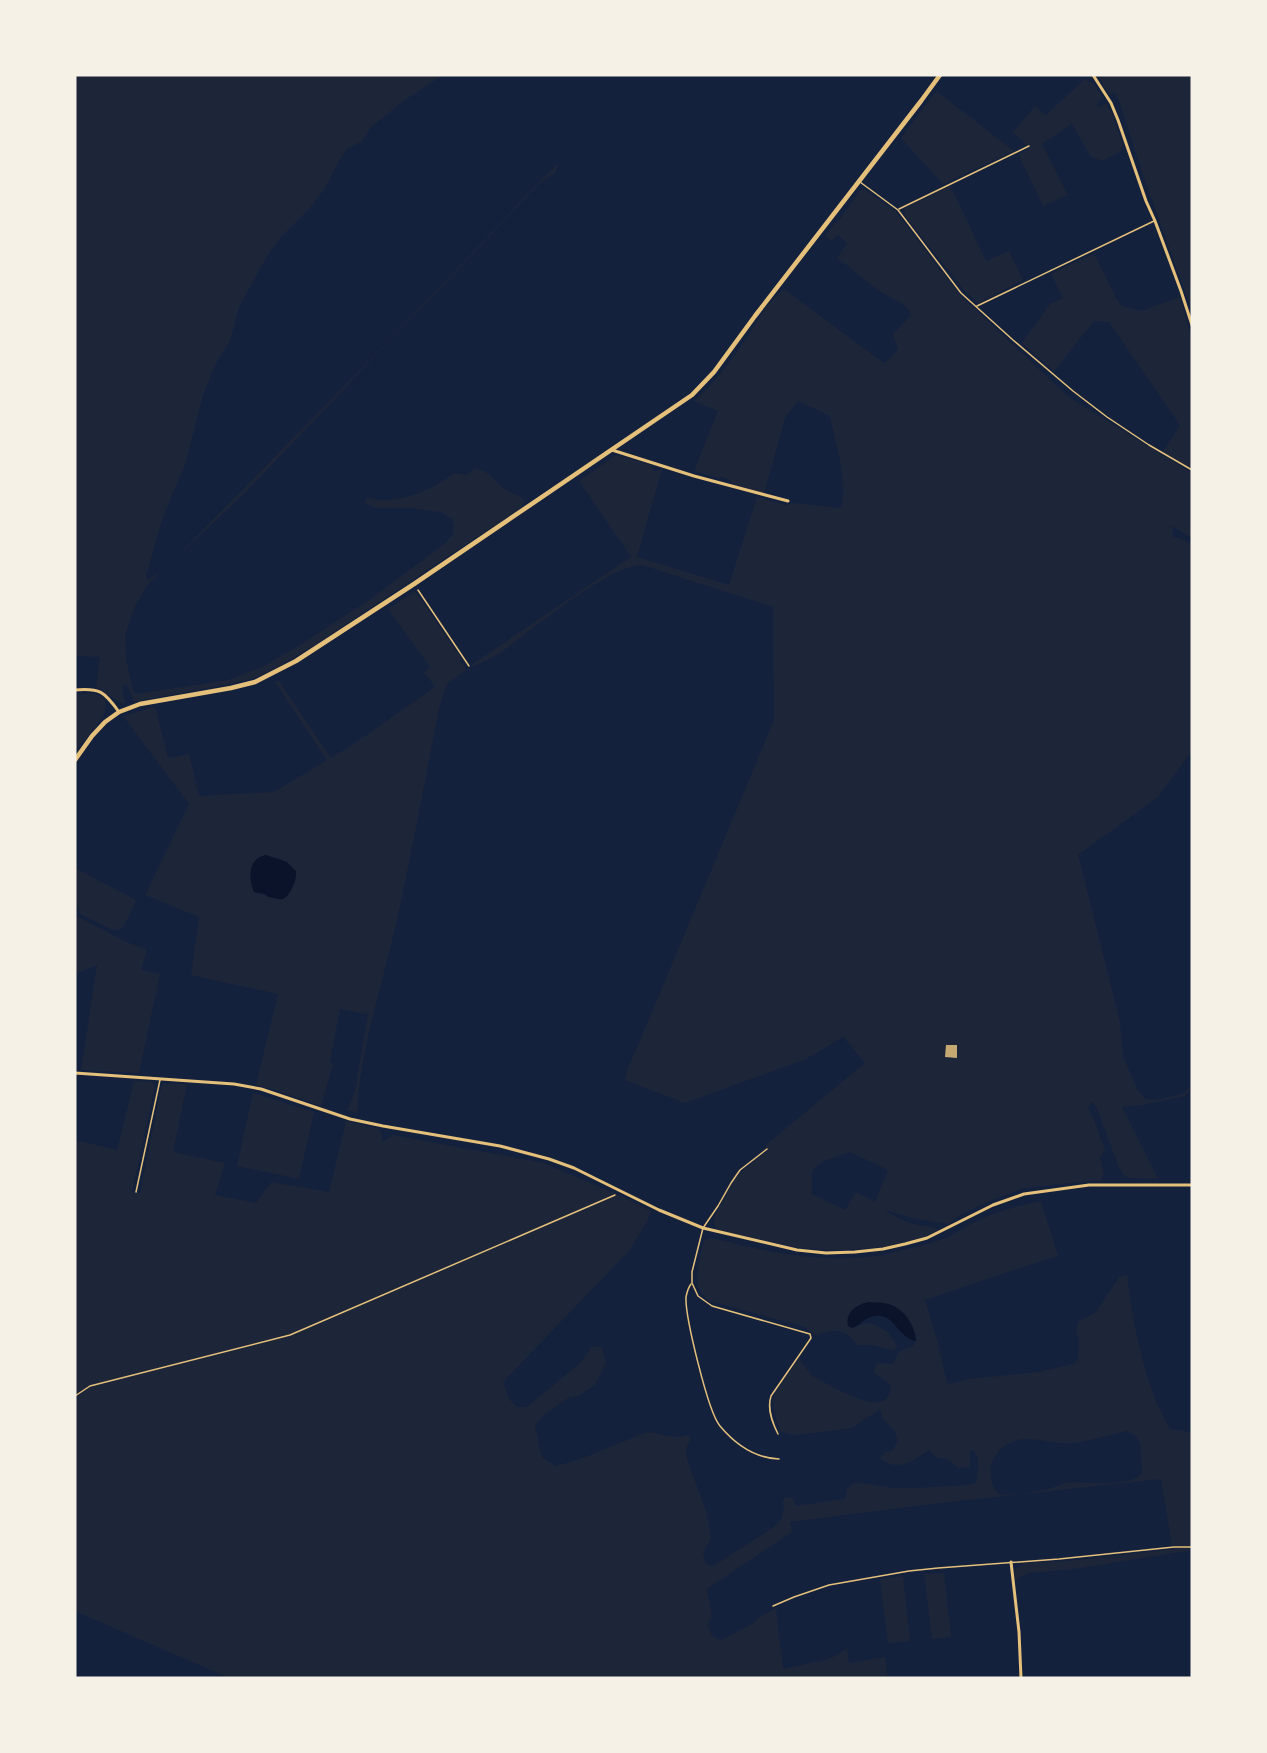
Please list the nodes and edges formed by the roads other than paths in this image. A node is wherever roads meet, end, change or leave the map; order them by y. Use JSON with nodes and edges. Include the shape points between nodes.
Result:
{"nodes":[{"id":1,"x":940,"y":75,"type":"edge"},
{"id":2,"x":1093,"y":75,"type":"edge"},
{"id":3,"x":1029,"y":146,"type":"dead end"},
{"id":4,"x":859,"y":182,"type":"junction"},
{"id":5,"x":898,"y":210,"type":"junction"},
{"id":6,"x":1155,"y":221,"type":"junction"},
{"id":7,"x":977,"y":306,"type":"junction"},
{"id":8,"x":1192,"y":325,"type":"edge"},
{"id":9,"x":612,"y":450,"type":"junction"},
{"id":10,"x":1192,"y":470,"type":"edge"},
{"id":11,"x":788,"y":501,"type":"dead end"},
{"id":12,"x":75,"y":690,"type":"edge"},
{"id":13,"x":119,"y":712,"type":"junction"},
{"id":14,"x":75,"y":760,"type":"edge"},
{"id":15,"x":75,"y":1073,"type":"edge"},
{"id":16,"x":160,"y":1079,"type":"junction"},
{"id":17,"x":767,"y":1149,"type":"dead end"},
{"id":18,"x":1192,"y":1185,"type":"edge"},
{"id":19,"x":136,"y":1192,"type":"dead end"},
{"id":20,"x":703,"y":1227,"type":"junction"},
{"id":21,"x":692,"y":1283,"type":"junction"},
{"id":22,"x":778,"y":1434,"type":"dead end"},
{"id":23,"x":779,"y":1459,"type":"dead end"},
{"id":24,"x":1192,"y":1547,"type":"edge"},
{"id":25,"x":1011,"y":1562,"type":"junction"},
{"id":26,"x":773,"y":1606,"type":"dead end"},
{"id":27,"x":1021,"y":1678,"type":"edge"}],
"edges":[{"from":1,"to":4,"type":"street"},
{"from":2,"to":6,"type":"street","via":[[1111,103]]},
{"from":3,"to":5,"type":"lane"},
{"from":4,"to":5,"type":"lane"},
{"from":4,"to":9,"type":"street","via":[[714,372],[692,394]]},
{"from":5,"to":7,"type":"lane","via":[[961,293]]},
{"from":6,"to":7,"type":"lane"},
{"from":6,"to":8,"type":"street"},
{"from":7,"to":10,"type":"lane","via":[[1082,398],[1149,446]]},
{"from":9,"to":11,"type":"street"},
{"from":9,"to":13,"type":"street","via":[[296,662],[255,682],[140,704]]},
{"from":12,"to":13,"type":"street","via":[[96,689]]},
{"from":13,"to":14,"type":"street","via":[[92,736]]},
{"from":15,"to":16,"type":"street"},
{"from":16,"to":19,"type":"lane"},
{"from":16,"to":20,"type":"street","via":[[261,1089],[350,1119],[500,1146],[549,1159]]},
{"from":17,"to":20,"type":"lane","via":[[740,1170]]},
{"from":18,"to":20,"type":"street","via":[[1089,1185],[1024,1194],[927,1238],[855,1252],[797,1250]]},
{"from":20,"to":21,"type":"lane"},
{"from":21,"to":22,"type":"lane","via":[[698,1296],[712,1306],[810,1334],[769,1401]]},
{"from":21,"to":23,"type":"lane","via":[[686,1297],[688,1323],[715,1418],[727,1433],[758,1456]]},
{"from":24,"to":25,"type":"lane"},
{"from":25,"to":26,"type":"lane","via":[[938,1568],[829,1585]]},
{"from":25,"to":27,"type":"street"}]}
